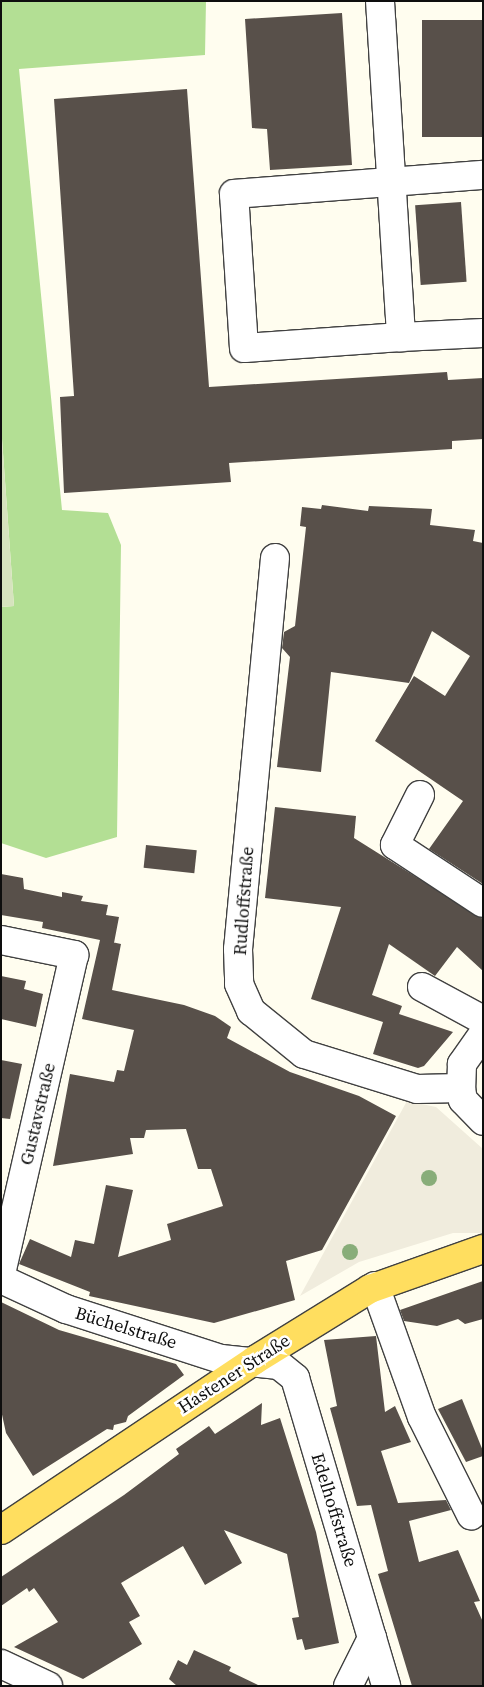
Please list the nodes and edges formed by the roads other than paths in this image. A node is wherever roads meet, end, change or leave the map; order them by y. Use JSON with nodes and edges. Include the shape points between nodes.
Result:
{"nodes":[{"id":1,"x":380,"y":1,"type":"edge"},
{"id":2,"x":483,"y":174,"type":"edge"},
{"id":3,"x":391,"y":181,"type":"junction"},
{"id":4,"x":483,"y":333,"type":"edge"},
{"id":5,"x":401,"y":337,"type":"junction"},
{"id":6,"x":275,"y":558,"type":"dead end"},
{"id":7,"x":420,"y":795,"type":"dead end"},
{"id":8,"x":483,"y":903,"type":"edge"},
{"id":9,"x":1,"y":940,"type":"edge"},
{"id":10,"x":422,"y":987,"type":"dead end"},
{"id":11,"x":483,"y":1020,"type":"edge"},
{"id":12,"x":483,"y":1034,"type":"edge"},
{"id":13,"x":461,"y":1088,"type":"junction"},
{"id":14,"x":483,"y":1121,"type":"edge"},
{"id":15,"x":483,"y":1249,"type":"edge"},
{"id":16,"x":1,"y":1273,"type":"edge"},
{"id":17,"x":1,"y":1279,"type":"edge"},
{"id":18,"x":375,"y":1286,"type":"junction"},
{"id":19,"x":255,"y":1360,"type":"junction"},
{"id":20,"x":471,"y":1515,"type":"dead end"},
{"id":21,"x":1,"y":1530,"type":"edge"},
{"id":22,"x":372,"y":1638,"type":"junction"},
{"id":23,"x":1,"y":1664,"type":"edge"},
{"id":24,"x":48,"y":1686,"type":"edge"},
{"id":25,"x":348,"y":1686,"type":"edge"},
{"id":26,"x":386,"y":1686,"type":"edge"}],
"edges":[{"from":1,"to":3,"type":"street"},
{"from":2,"to":3,"type":"street"},
{"from":3,"to":5,"type":"street"},
{"from":3,"to":5,"type":"street","via":[[234,194],[244,348]]},
{"from":4,"to":5,"type":"street"},
{"from":6,"to":13,"type":"street","name":"Rudloffstraße","via":[[238,949],[239,984],[251,1011],[274,1033],[304,1054],[417,1089]]},
{"from":7,"to":8,"type":"street","via":[[395,846]]},
{"from":9,"to":16,"type":"street","name":"Gustavstraße","via":[[74,955]]},
{"from":10,"to":11,"type":"street"},
{"from":12,"to":13,"type":"street","via":[[462,1064]]},
{"from":13,"to":14,"type":"street","via":[[463,1100]]},
{"from":15,"to":18,"type":"main road","name":"Hastener Straße"},
{"from":17,"to":19,"type":"street","name":"Büchelstraße","via":[[66,1309],[201,1353],[221,1359]]},
{"from":18,"to":19,"type":"main road","name":"Hastener Straße"},
{"from":18,"to":20,"type":"street","via":[[422,1418]]},
{"from":19,"to":21,"type":"main road","name":"Hastener Straße"},
{"from":19,"to":22,"type":"street","name":"Edelhoffstraße","via":[[280,1365],[295,1378]]},
{"from":22,"to":25,"type":"street"},
{"from":22,"to":26,"type":"street","name":"Edelhoffstraße"},
{"from":23,"to":24,"type":"street"}]}
